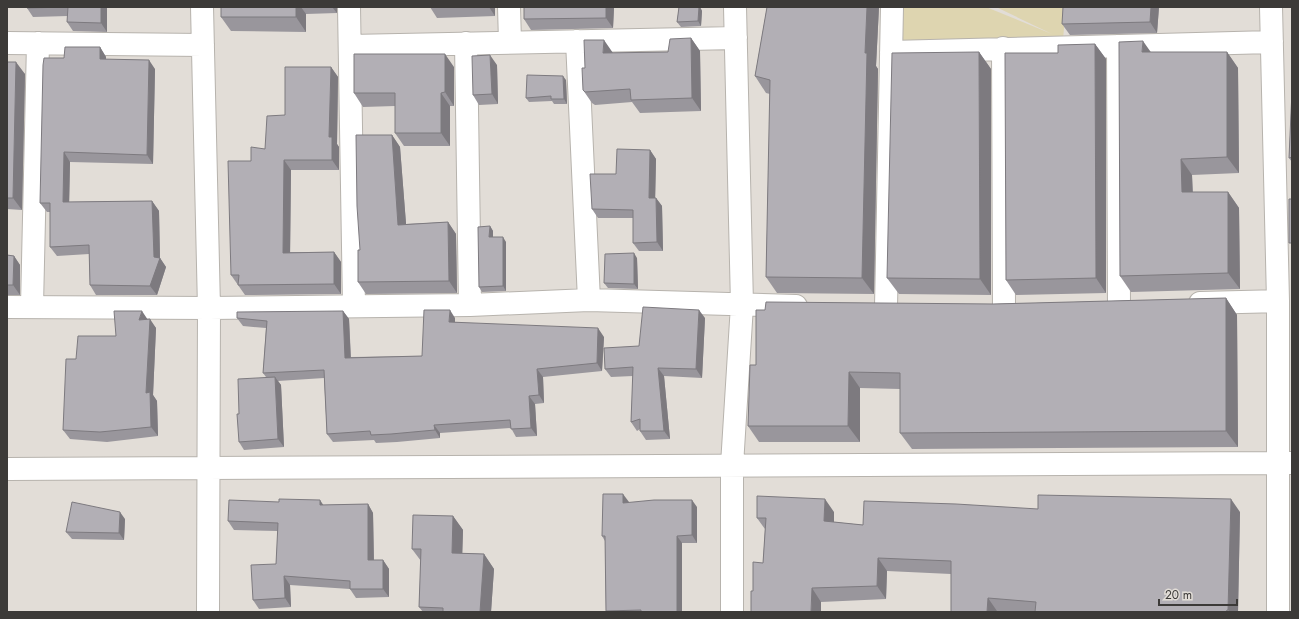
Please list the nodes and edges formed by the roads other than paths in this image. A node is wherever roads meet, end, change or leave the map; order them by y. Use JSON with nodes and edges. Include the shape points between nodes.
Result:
{"nodes":[{"id":1,"x":202,"y":7,"type":"edge"},
{"id":2,"x":349,"y":7,"type":"edge"},
{"id":3,"x":510,"y":7,"type":"edge"},
{"id":4,"x":735,"y":7,"type":"edge"},
{"id":5,"x":892,"y":7,"type":"edge"},
{"id":6,"x":1271,"y":7,"type":"edge"},
{"id":7,"x":736,"y":38,"type":"junction"},
{"id":8,"x":577,"y":41,"type":"junction"},
{"id":9,"x":510,"y":42,"type":"junction"},
{"id":10,"x":1272,"y":42,"type":"junction"},
{"id":11,"x":7,"y":43,"type":"edge"},
{"id":12,"x":38,"y":43,"type":"junction"},
{"id":13,"x":466,"y":43,"type":"junction"},
{"id":14,"x":203,"y":45,"type":"junction"},
{"id":15,"x":350,"y":46,"type":"junction"},
{"id":16,"x":1118,"y":46,"type":"junction"},
{"id":17,"x":1003,"y":48,"type":"junction"},
{"id":18,"x":891,"y":52,"type":"junction"},
{"id":19,"x":589,"y":300,"type":"junction"},
{"id":20,"x":1278,"y":301,"type":"junction"},
{"id":21,"x":1182,"y":304,"type":"edge"},
{"id":22,"x":470,"y":305,"type":"junction"},
{"id":23,"x":742,"y":305,"type":"junction"},
{"id":24,"x":1143,"y":305,"type":"edge"},
{"id":25,"x":32,"y":306,"type":"junction"},
{"id":26,"x":354,"y":306,"type":"junction"},
{"id":27,"x":818,"y":306,"type":"edge"},
{"id":28,"x":864,"y":306,"type":"edge"},
{"id":29,"x":1096,"y":306,"type":"edge"},
{"id":30,"x":1119,"y":306,"type":"junction"},
{"id":31,"x":7,"y":307,"type":"edge"},
{"id":32,"x":886,"y":307,"type":"junction"},
{"id":33,"x":910,"y":307,"type":"edge"},
{"id":34,"x":209,"y":308,"type":"junction"},
{"id":35,"x":980,"y":308,"type":"edge"},
{"id":36,"x":1004,"y":308,"type":"junction"},
{"id":37,"x":1027,"y":308,"type":"edge"},
{"id":38,"x":1285,"y":463,"type":"edge"},
{"id":39,"x":732,"y":465,"type":"junction"},
{"id":40,"x":208,"y":467,"type":"junction"},
{"id":41,"x":7,"y":468,"type":"edge"},
{"id":42,"x":208,"y":612,"type":"edge"},
{"id":43,"x":732,"y":612,"type":"edge"},
{"id":44,"x":1278,"y":612,"type":"edge"}],
"edges":[{"from":1,"to":14,"type":"street"},
{"from":2,"to":15,"type":"street"},
{"from":3,"to":9,"type":"street"},
{"from":4,"to":7,"type":"street"},
{"from":5,"to":18,"type":"street"},
{"from":6,"to":10,"type":"street"},
{"from":7,"to":8,"type":"street"},
{"from":7,"to":23,"type":"street"},
{"from":8,"to":9,"type":"street"},
{"from":8,"to":19,"type":"street"},
{"from":9,"to":13,"type":"street"},
{"from":10,"to":16,"type":"street"},
{"from":10,"to":20,"type":"street"},
{"from":11,"to":12,"type":"street"},
{"from":12,"to":14,"type":"street"},
{"from":12,"to":25,"type":"street"},
{"from":13,"to":15,"type":"street"},
{"from":13,"to":22,"type":"street"},
{"from":14,"to":34,"type":"street"},
{"from":15,"to":26,"type":"street"},
{"from":16,"to":17,"type":"street"},
{"from":16,"to":30,"type":"street"},
{"from":17,"to":18,"type":"street"},
{"from":17,"to":36,"type":"street"},
{"from":18,"to":32,"type":"street"},
{"from":19,"to":22,"type":"street"},
{"from":19,"to":23,"type":"street"},
{"from":20,"to":21,"type":"street"},
{"from":20,"to":38,"type":"street"},
{"from":22,"to":26,"type":"street"},
{"from":23,"to":27,"type":"street"},
{"from":23,"to":39,"type":"street"},
{"from":24,"to":30,"type":"street"},
{"from":25,"to":31,"type":"street"},
{"from":25,"to":34,"type":"street"},
{"from":26,"to":34,"type":"street"},
{"from":28,"to":32,"type":"street"},
{"from":29,"to":30,"type":"street"},
{"from":32,"to":33,"type":"street"},
{"from":34,"to":40,"type":"street"},
{"from":35,"to":36,"type":"street"},
{"from":36,"to":37,"type":"street"},
{"from":38,"to":39,"type":"street"},
{"from":38,"to":44,"type":"street"},
{"from":39,"to":40,"type":"street"},
{"from":39,"to":43,"type":"street"},
{"from":40,"to":41,"type":"street"},
{"from":40,"to":42,"type":"street"}]}
